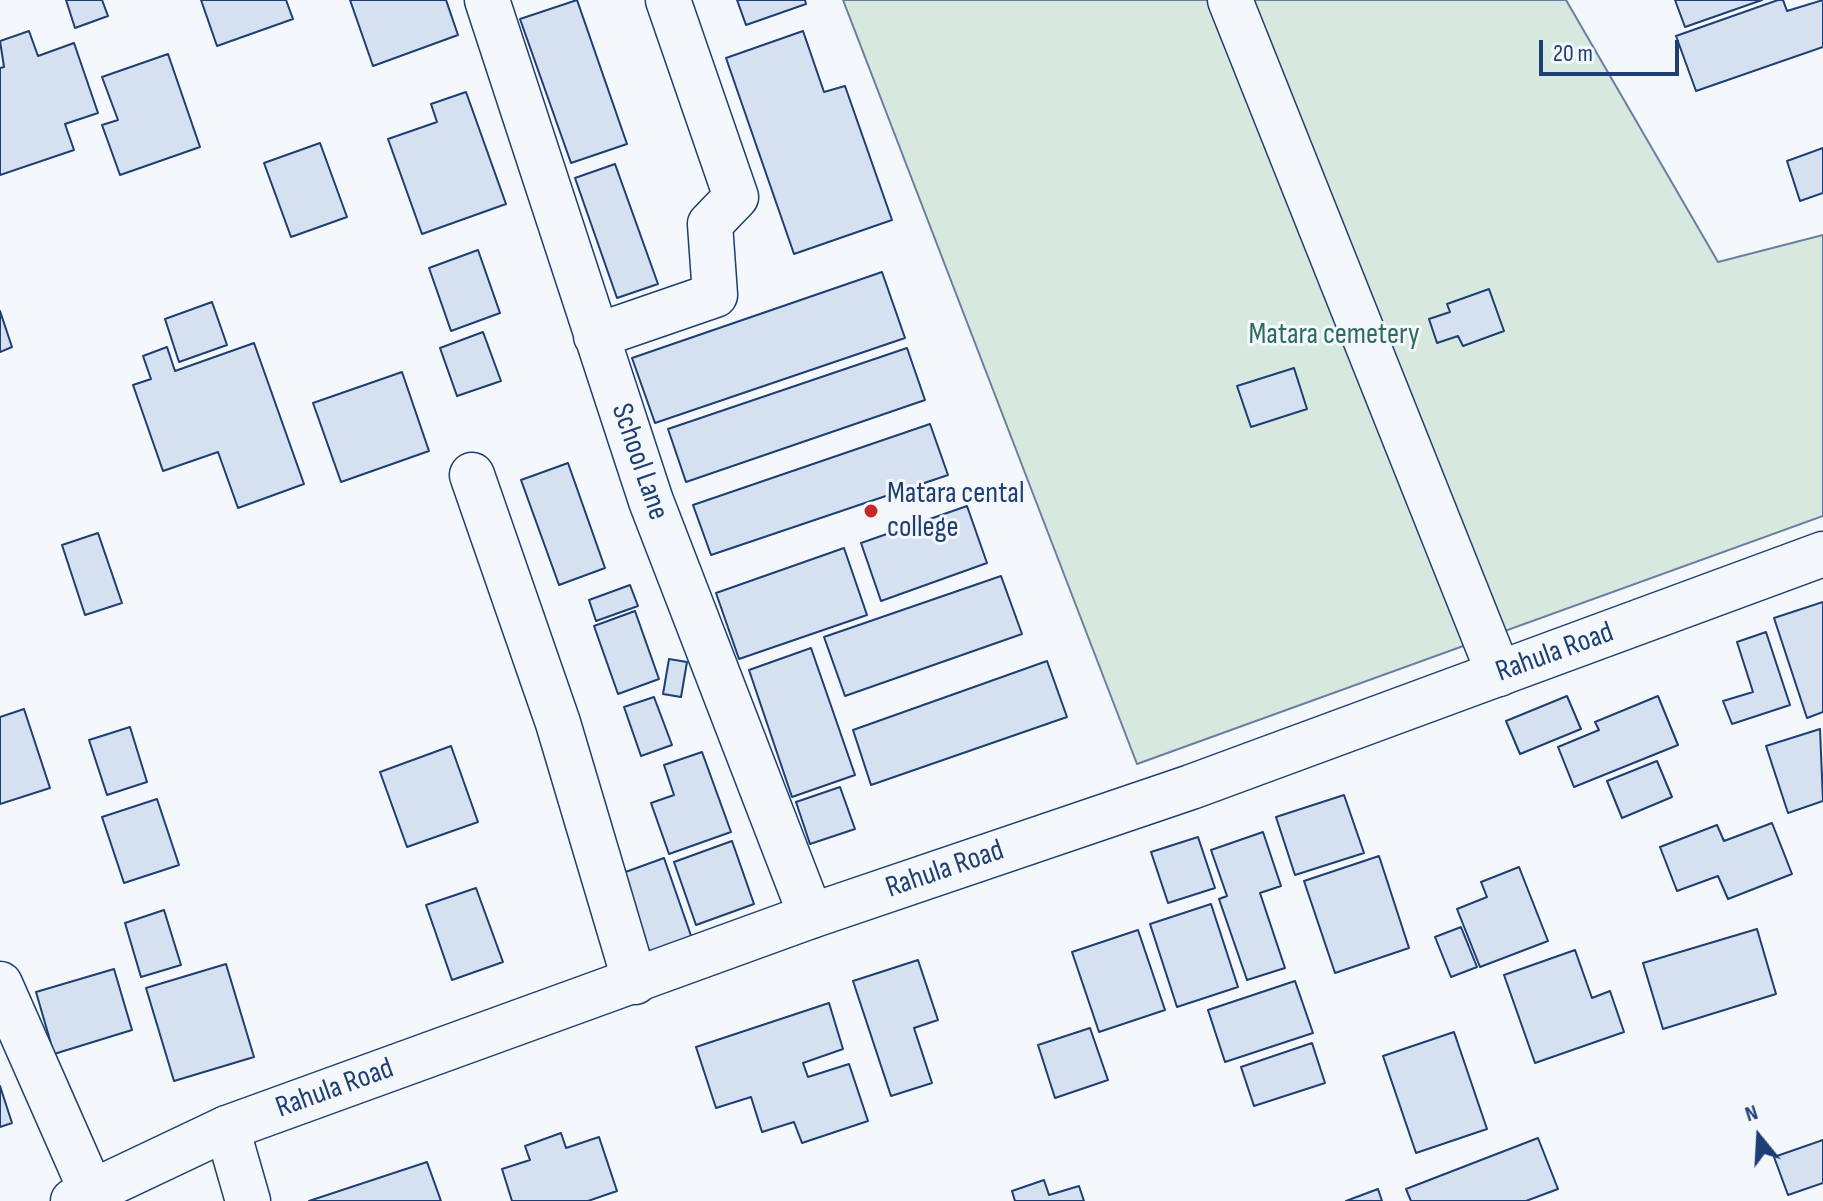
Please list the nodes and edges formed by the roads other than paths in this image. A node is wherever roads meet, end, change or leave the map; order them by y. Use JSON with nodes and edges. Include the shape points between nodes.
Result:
{"nodes":[{"id":1,"x":487,"y":0,"type":"edge"},
{"id":2,"x":668,"y":0,"type":"edge"},
{"id":3,"x":1230,"y":0,"type":"edge"},
{"id":4,"x":596,"y":336,"type":"junction"},
{"id":5,"x":472,"y":475,"type":"dead end"},
{"id":6,"x":1823,"y":554,"type":"edge"},
{"id":7,"x":1499,"y":674,"type":"junction"},
{"id":8,"x":811,"y":916,"type":"junction"},
{"id":9,"x":635,"y":982,"type":"junction"},
{"id":10,"x":0,"y":984,"type":"edge"},
{"id":11,"x":227,"y":1128,"type":"junction"},
{"id":12,"x":83,"y":1198,"type":"edge"},
{"id":13,"x":248,"y":1201,"type":"edge"}],
"edges":[{"from":1,"to":4,"type":"street","name":"School Lane"},
{"from":2,"to":4,"type":"street","via":[[736,197],[710,224],[715,295]]},
{"from":3,"to":7,"type":"street"},
{"from":4,"to":8,"type":"street","name":"School Lane","via":[[656,516]]},
{"from":5,"to":9,"type":"street","via":[[558,723]]},
{"from":6,"to":7,"type":"street","name":"Rahula Road"},
{"from":7,"to":8,"type":"street","name":"Rahula Road","via":[[1191,787]]},
{"from":8,"to":9,"type":"street","name":"Rahula Road"},
{"from":9,"to":11,"type":"street","name":"Rahula Road"},
{"from":10,"to":12,"type":"street"},
{"from":11,"to":12,"type":"street","name":"Rahula Road"},
{"from":11,"to":13,"type":"street"}]}
